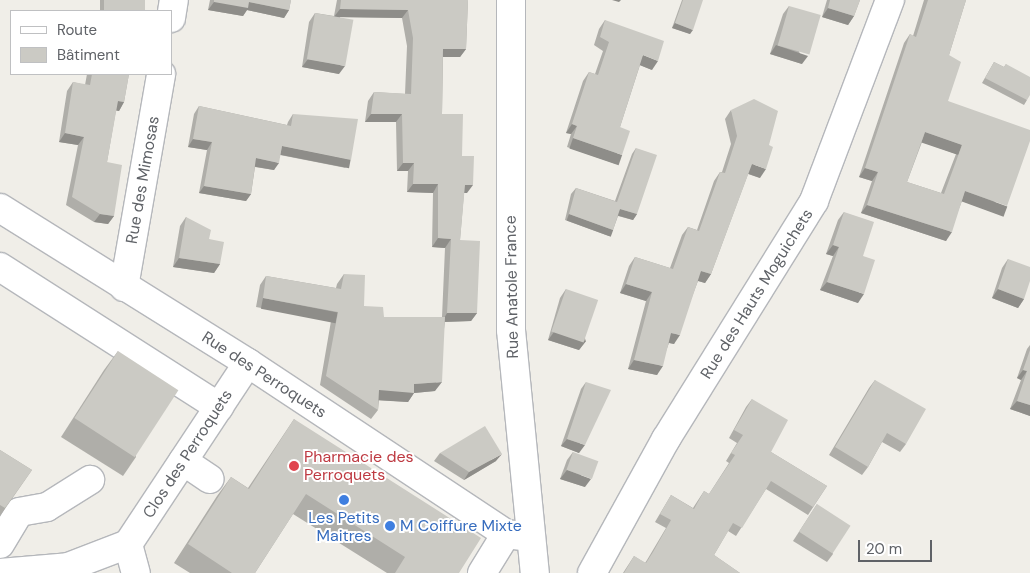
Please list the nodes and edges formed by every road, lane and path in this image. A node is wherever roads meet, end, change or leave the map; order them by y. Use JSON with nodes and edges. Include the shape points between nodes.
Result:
{"nodes":[{"id":1,"x":511,"y":0,"type":"edge"},
{"id":2,"x":890,"y":0,"type":"edge"},
{"id":3,"x":161,"y":75,"type":"edge"},
{"id":4,"x":0,"y":208,"type":"edge"},
{"id":5,"x":0,"y":267,"type":"edge"},
{"id":6,"x":124,"y":287,"type":"junction"},
{"id":7,"x":248,"y":363,"type":"junction"},
{"id":8,"x":219,"y":407,"type":"junction"},
{"id":9,"x":183,"y":461,"type":"junction"},
{"id":10,"x":210,"y":479,"type":"dead end"},
{"id":11,"x":90,"y":480,"type":"dead end"},
{"id":12,"x":518,"y":535,"type":"junction"},
{"id":13,"x":0,"y":544,"type":"edge"},
{"id":14,"x":128,"y":544,"type":"junction"},
{"id":15,"x":0,"y":573,"type":"edge"},
{"id":16,"x":136,"y":573,"type":"edge"},
{"id":17,"x":482,"y":573,"type":"edge"},
{"id":18,"x":535,"y":573,"type":"edge"},
{"id":19,"x":592,"y":573,"type":"edge"}],
"edges":[{"from":1,"to":12,"type":"street","name":"Rue Anatole France","via":[[511,330]]},
{"from":2,"to":19,"type":"street","name":"Rue des Hauts Moguichets","via":[[814,201],[666,439]]},
{"from":3,"to":6,"type":"street","name":"Rue des Mimosas"},
{"from":4,"to":6,"type":"street","name":"Rue des Perroquets"},
{"from":5,"to":8,"type":"street"},
{"from":6,"to":7,"type":"street","name":"Rue des Perroquets"},
{"from":7,"to":8,"type":"street","name":"Clos des Perroquets"},
{"from":7,"to":12,"type":"street","name":"Rue des Perroquets"},
{"from":8,"to":9,"type":"street","name":"Clos des Perroquets"},
{"from":9,"to":10,"type":"street"},
{"from":9,"to":14,"type":"street","name":"Clos des Perroquets"},
{"from":11,"to":13,"type":"street","via":[[73,494],[47,507],[19,512]]},
{"from":12,"to":17,"type":"street"},
{"from":12,"to":18,"type":"street","name":"Rue Anatole France"},
{"from":14,"to":15,"type":"street","via":[[68,567]]},
{"from":14,"to":16,"type":"street"}]}
